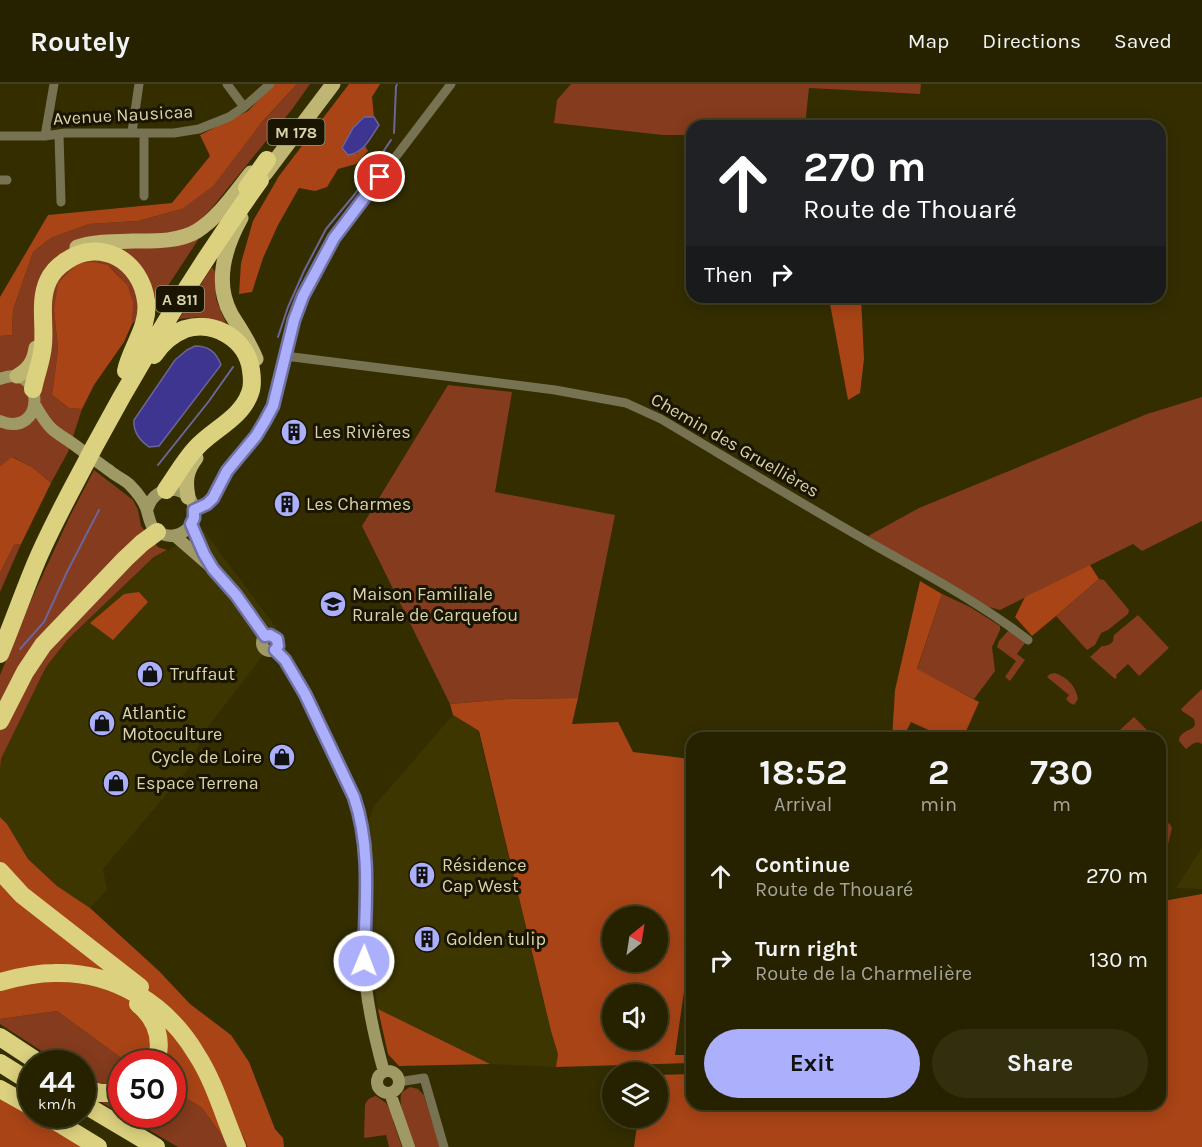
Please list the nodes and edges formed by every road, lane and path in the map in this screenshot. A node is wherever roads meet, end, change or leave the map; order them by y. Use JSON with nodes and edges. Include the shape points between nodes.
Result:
{"nodes":[{"id":1,"x":54,"y":84,"type":"edge"},
{"id":2,"x":139,"y":84,"type":"edge"},
{"id":3,"x":227,"y":84,"type":"edge"},
{"id":4,"x":270,"y":84,"type":"edge"},
{"id":5,"x":325,"y":84,"type":"edge"},
{"id":6,"x":333,"y":84,"type":"edge"},
{"id":7,"x":451,"y":84,"type":"edge"},
{"id":8,"x":244,"y":107,"type":"junction"},
{"id":9,"x":132,"y":132,"type":"junction"},
{"id":10,"x":144,"y":133,"type":"junction"},
{"id":11,"x":59,"y":135,"type":"junction"},
{"id":12,"x":0,"y":136,"type":"edge"},
{"id":13,"x":45,"y":136,"type":"junction"},
{"id":14,"x":267,"y":160,"type":"junction"},
{"id":15,"x":260,"y":180,"type":"junction"},
{"id":16,"x":144,"y":196,"type":"dead end"},
{"id":17,"x":61,"y":202,"type":"dead end"},
{"id":18,"x":285,"y":356,"type":"junction"},
{"id":19,"x":6,"y":376,"type":"edge"},
{"id":20,"x":125,"y":376,"type":"junction"},
{"id":21,"x":34,"y":397,"type":"junction"},
{"id":22,"x":25,"y":420,"type":"junction"},
{"id":23,"x":0,"y":421,"type":"edge"},
{"id":24,"x":107,"y":423,"type":"junction"},
{"id":25,"x":56,"y":432,"type":"junction"},
{"id":26,"x":130,"y":485,"type":"junction"},
{"id":27,"x":164,"y":490,"type":"junction"},
{"id":28,"x":191,"y":504,"type":"junction"},
{"id":29,"x":147,"y":511,"type":"junction"},
{"id":30,"x":191,"y":524,"type":"junction"},
{"id":31,"x":166,"y":534,"type":"junction"},
{"id":32,"x":213,"y":569,"type":"junction"},
{"id":33,"x":0,"y":624,"type":"edge"},
{"id":34,"x":1028,"y":640,"type":"dead end"},
{"id":35,"x":0,"y":654,"type":"edge"},
{"id":36,"x":0,"y":721,"type":"edge"},
{"id":37,"x":0,"y":871,"type":"edge"},
{"id":38,"x":0,"y":982,"type":"edge"},
{"id":39,"x":0,"y":989,"type":"edge"},
{"id":40,"x":0,"y":1037,"type":"edge"},
{"id":41,"x":20,"y":1050,"type":"edge"},
{"id":42,"x":159,"y":1050,"type":"edge"},
{"id":43,"x":0,"y":1051,"type":"edge"},
{"id":44,"x":198,"y":1055,"type":"junction"},
{"id":45,"x":18,"y":1062,"type":"edge"},
{"id":46,"x":0,"y":1063,"type":"edge"},
{"id":47,"x":384,"y":1072,"type":"junction"},
{"id":48,"x":18,"y":1074,"type":"edge"},
{"id":49,"x":398,"y":1082,"type":"junction"},
{"id":50,"x":0,"y":1089,"type":"edge"},
{"id":51,"x":390,"y":1093,"type":"junction"},
{"id":52,"x":18,"y":1099,"type":"edge"},
{"id":53,"x":96,"y":1111,"type":"edge"},
{"id":54,"x":96,"y":1123,"type":"edge"},
{"id":55,"x":67,"y":1128,"type":"edge"},
{"id":56,"x":98,"y":1147,"type":"edge"},
{"id":57,"x":135,"y":1147,"type":"edge"},
{"id":58,"x":156,"y":1147,"type":"edge"},
{"id":59,"x":237,"y":1147,"type":"edge"},
{"id":60,"x":409,"y":1147,"type":"edge"},
{"id":61,"x":444,"y":1147,"type":"edge"}],
"edges":[{"from":1,"to":13,"type":"street"},
{"from":2,"to":9,"type":"street"},
{"from":3,"to":8,"type":"street"},
{"from":4,"to":8,"type":"street","name":"Avenue Nausicaa"},
{"from":5,"to":14,"type":"main road","number":"M 178"},
{"from":6,"to":15,"type":"main road","number":"M 178"},
{"from":7,"to":18,"type":"street","via":[[334,238],[303,296]]},
{"from":8,"to":10,"type":"street","name":"Avenue Nausicaa","via":[[200,129]]},
{"from":9,"to":10,"type":"street","name":"Avenue Nausicaa"},
{"from":9,"to":11,"type":"street","name":"Avenue Nausicaa"},
{"from":10,"to":16,"type":"street"},
{"from":11,"to":13,"type":"street","name":"Avenue Nausicaa"},
{"from":11,"to":17,"type":"street"},
{"from":12,"to":13,"type":"street","name":"Avenue Nausicaa"},
{"from":14,"to":19,"type":"main road","via":[[260,162],[196,231],[161,240],[83,245],[49,266],[37,292],[35,355],[25,372]]},
{"from":14,"to":20,"type":"highway","number":"A 811","via":[[193,267]]},
{"from":15,"to":24,"type":"highway","number":"A 811","via":[[175,306]]},
{"from":15,"to":28,"type":"main road","via":[[260,188],[229,243],[222,277],[230,313],[256,357],[258,393],[245,416],[207,446],[189,468],[186,483]]},
{"from":18,"to":28,"type":"street","via":[[273,406],[256,436],[227,471],[213,498],[207,504]]},
{"from":18,"to":34,"type":"street","name":"Chemin des Gruellières","via":[[555,390],[626,403],[936,580]]},
{"from":19,"to":21,"type":"main road","via":[[29,383]]},
{"from":20,"to":21,"type":"highway","via":[[144,322],[147,303],[141,280],[118,257],[91,251],[74,255],[58,266],[49,280],[43,296],[44,334]]},
{"from":20,"to":33,"type":"highway","number":"A 811","via":[[52,512]]},
{"from":21,"to":22,"type":"main road"},
{"from":21,"to":25,"type":"main road"},
{"from":22,"to":23,"type":"main road","via":[[12,424]]},
{"from":22,"to":25,"type":"main road"},
{"from":24,"to":27,"type":"highway","via":[[156,351],[177,333],[198,327],[213,328],[226,333],[245,351],[252,378],[251,392],[243,407],[196,447]]},
{"from":24,"to":35,"type":"highway","number":"A 811","via":[[35,564]]},
{"from":25,"to":26,"type":"main road"},
{"from":26,"to":27,"type":"main road"},
{"from":26,"to":29,"type":"main road"},
{"from":27,"to":28,"type":"main road","via":[[177,490]]},
{"from":27,"to":29,"type":"main road","via":[[152,499]]},
{"from":28,"to":30,"type":"main road"},
{"from":29,"to":31,"type":"main road","via":[[151,526]]},
{"from":30,"to":31,"type":"main road","via":[[181,534]]},
{"from":30,"to":32,"type":"main road"},
{"from":31,"to":32,"type":"main road"},
{"from":31,"to":36,"type":"highway","via":[[142,543],[43,645]]},
{"from":32,"to":47,"type":"main road","via":[[265,636],[262,647],[268,652],[275,650],[285,660],[343,772],[359,813],[366,860],[366,982]]},
{"from":37,"to":44,"type":"highway","via":[[21,895],[172,1014],[197,1047]]},
{"from":38,"to":44,"type":"highway","via":[[55,973],[84,975],[116,984],[163,1013]]},
{"from":39,"to":42,"type":"highway","via":[[65,980],[123,995],[144,1009],[155,1025]]},
{"from":40,"to":41,"type":"highway"},
{"from":43,"to":45,"type":"highway"},
{"from":44,"to":59,"type":"highway"},
{"from":46,"to":48,"type":"highway"},
{"from":47,"to":49,"type":"main road","via":[[393,1073]]},
{"from":47,"to":51,"type":"main road","via":[[377,1085]]},
{"from":49,"to":51,"type":"main road"},
{"from":49,"to":61,"type":"street","via":[[424,1077]]},
{"from":50,"to":52,"type":"highway"},
{"from":51,"to":60,"type":"main road"},
{"from":53,"to":58,"type":"highway"},
{"from":54,"to":57,"type":"highway"},
{"from":55,"to":56,"type":"highway"}]}
